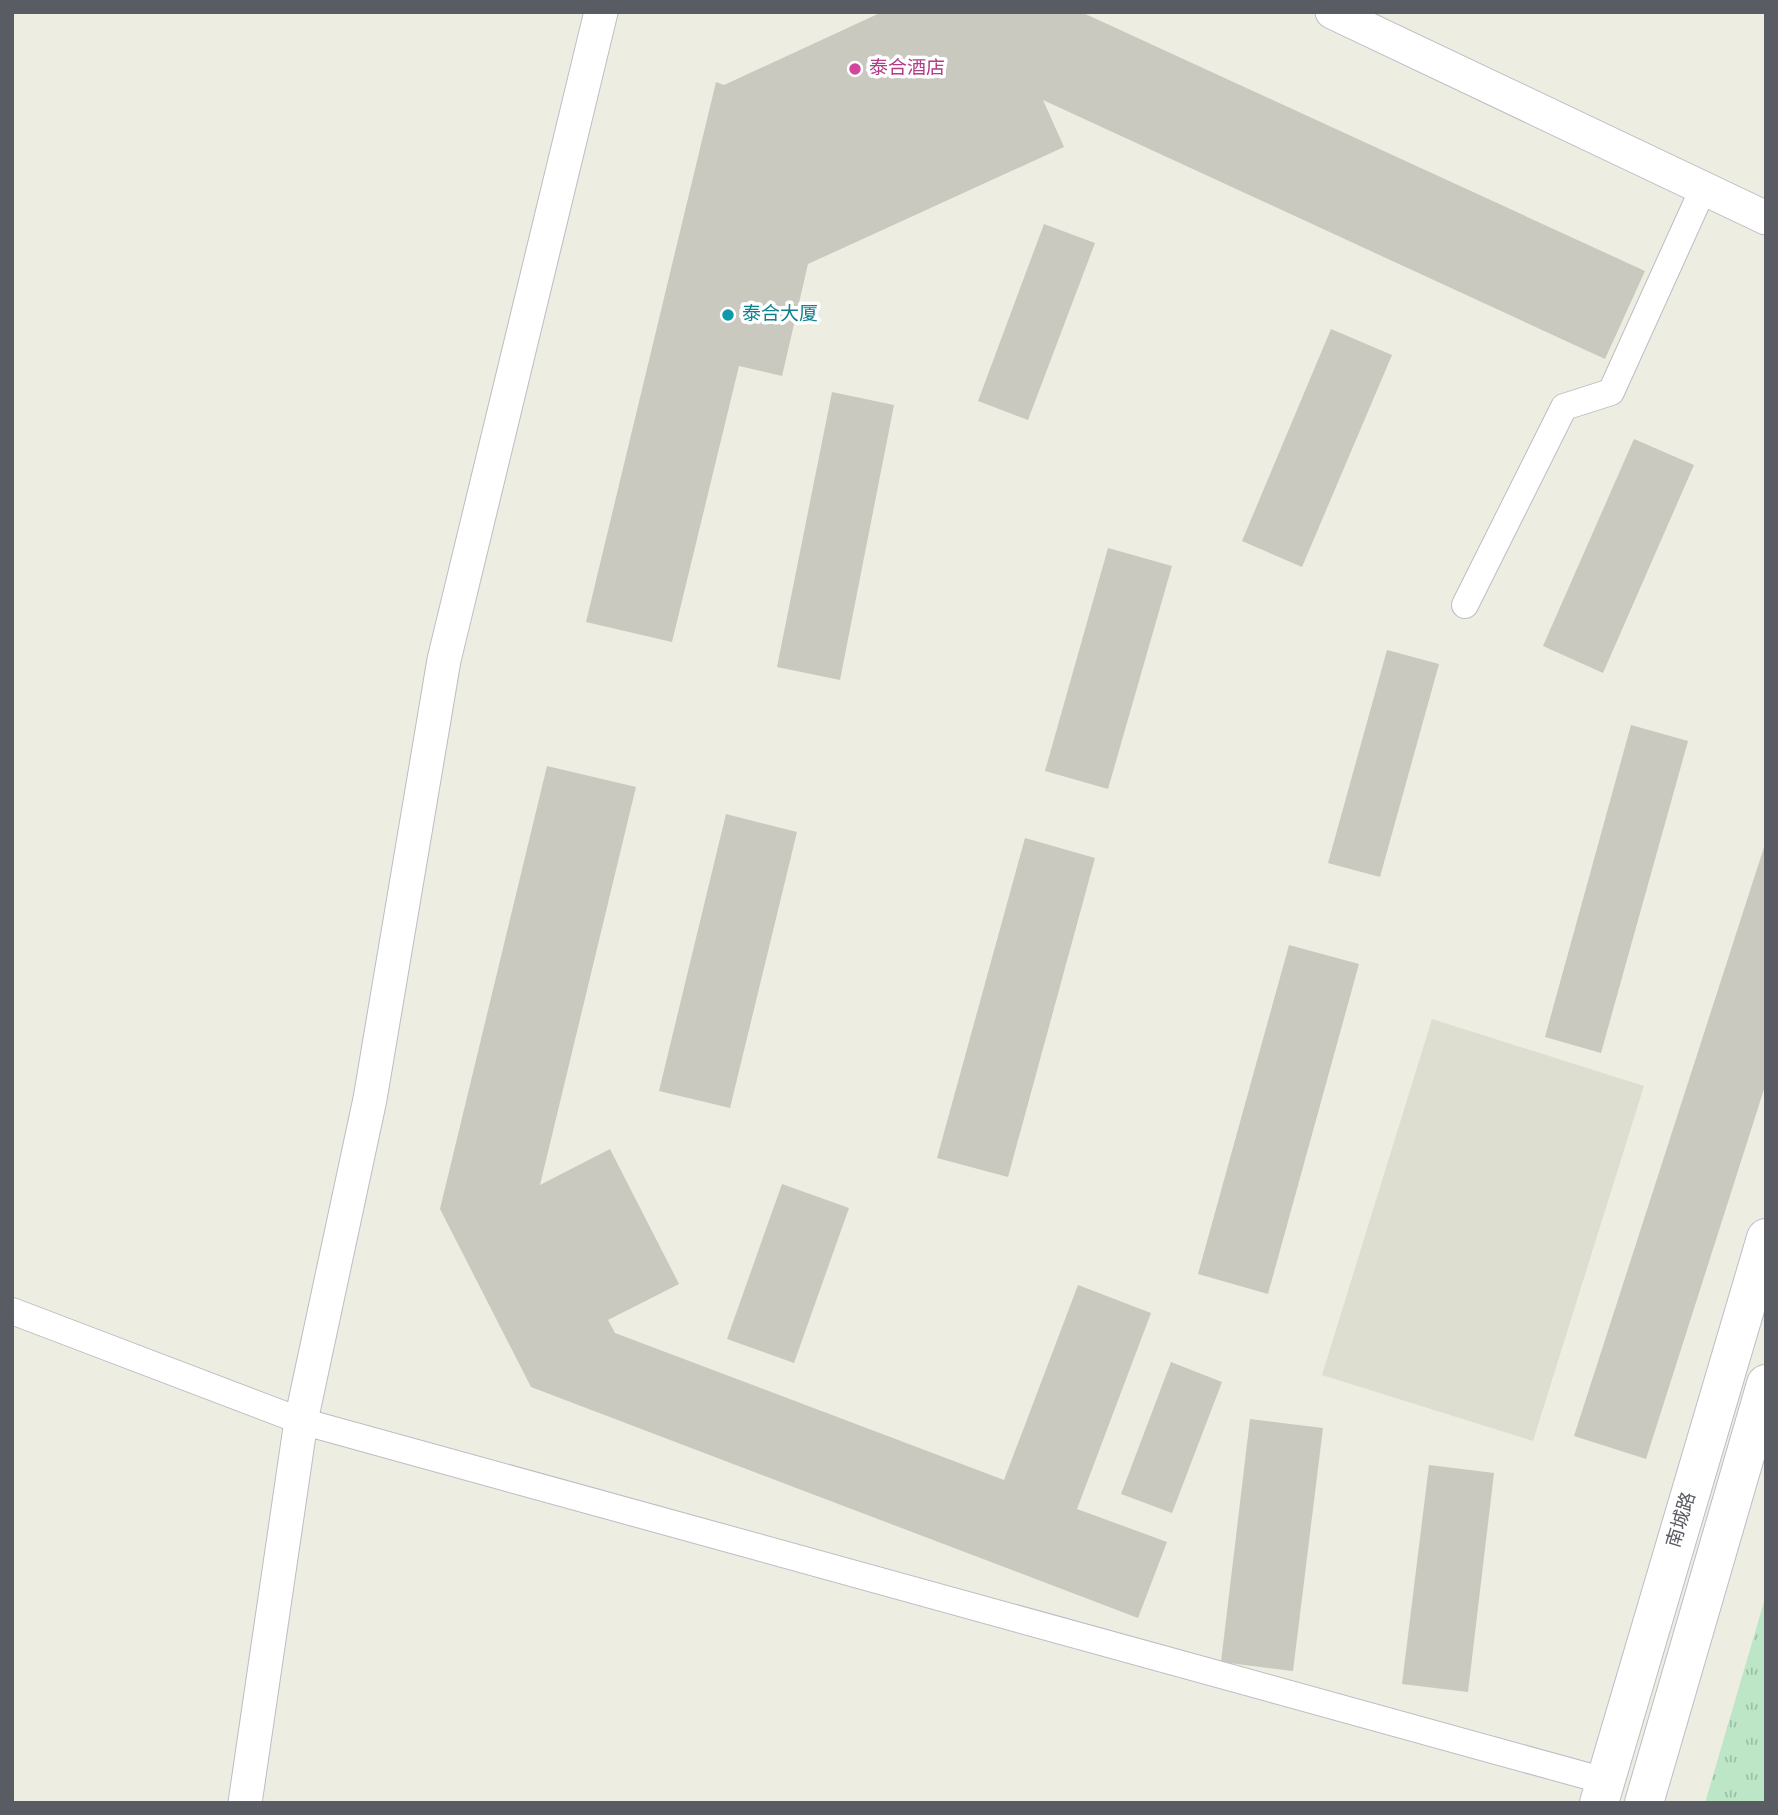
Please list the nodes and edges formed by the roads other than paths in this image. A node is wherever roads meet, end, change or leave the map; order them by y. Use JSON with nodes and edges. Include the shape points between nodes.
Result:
{"nodes":[{"id":1,"x":601,"y":12,"type":"edge"},
{"id":2,"x":1332,"y":12,"type":"edge"},
{"id":3,"x":1703,"y":189,"type":"junction"},
{"id":4,"x":1766,"y":218,"type":"edge"},
{"id":5,"x":1465,"y":606,"type":"dead end"},
{"id":6,"x":1766,"y":1238,"type":"edge"},
{"id":7,"x":12,"y":1311,"type":"edge"},
{"id":8,"x":1766,"y":1384,"type":"edge"},
{"id":9,"x":301,"y":1421,"type":"junction"},
{"id":10,"x":1602,"y":1792,"type":"edge"},
{"id":11,"x":245,"y":1803,"type":"edge"},
{"id":12,"x":1644,"y":1803,"type":"edge"}],
"edges":[{"from":1,"to":9,"type":"street","via":[[444,660],[370,1099]]},
{"from":2,"to":3,"type":"street"},
{"from":3,"to":4,"type":"street"},
{"from":3,"to":5,"type":"street","via":[[1611,392],[1564,407]]},
{"from":6,"to":10,"type":"main road","name":"南城路"},
{"from":7,"to":9,"type":"street"},
{"from":8,"to":12,"type":"main road"},
{"from":9,"to":10,"type":"street"},
{"from":9,"to":11,"type":"street"}]}
